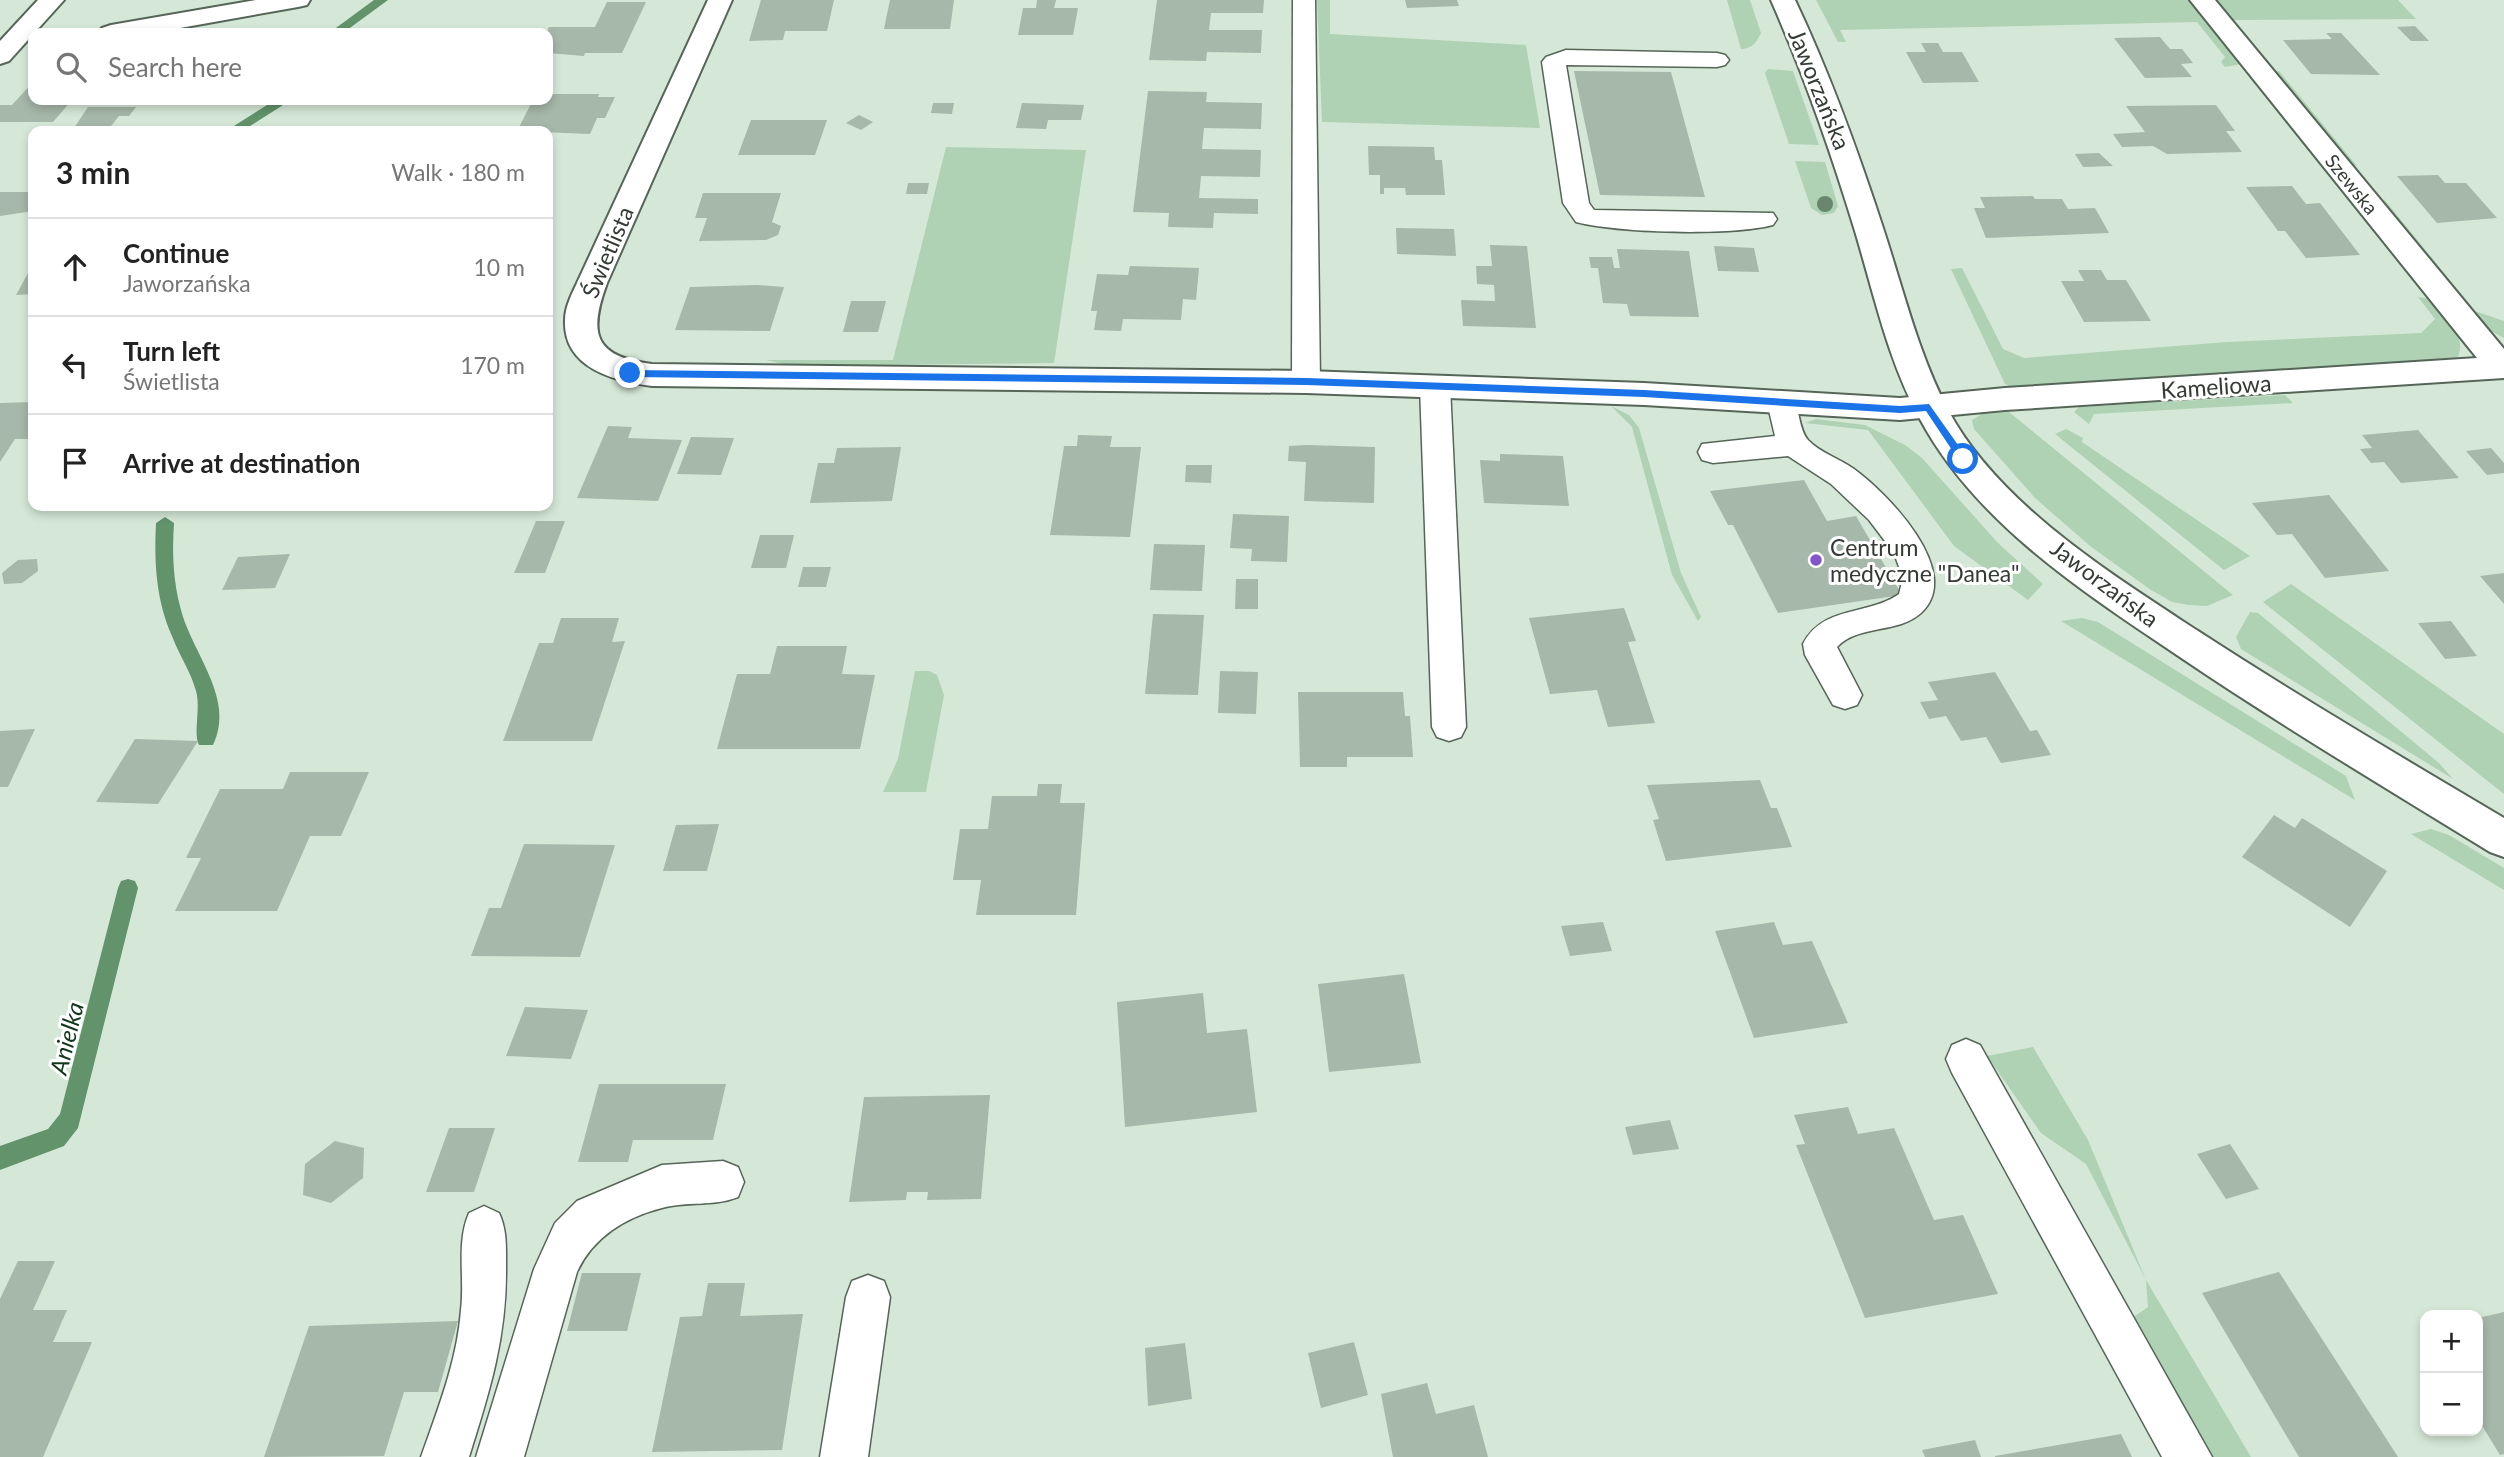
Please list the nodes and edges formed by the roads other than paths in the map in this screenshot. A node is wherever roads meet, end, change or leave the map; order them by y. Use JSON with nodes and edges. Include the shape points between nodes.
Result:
{"nodes":[{"id":1,"x":51,"y":0,"type":"edge"},
{"id":2,"x":298,"y":0,"type":"edge"},
{"id":3,"x":720,"y":0,"type":"edge"},
{"id":4,"x":1304,"y":0,"type":"edge"},
{"id":5,"x":1783,"y":0,"type":"edge"},
{"id":6,"x":2202,"y":0,"type":"edge"},
{"id":7,"x":139,"y":28,"type":"edge"},
{"id":8,"x":28,"y":45,"type":"edge"},
{"id":9,"x":3,"y":50,"type":"edge"},
{"id":10,"x":1717,"y":61,"type":"dead end"},
{"id":11,"x":1764,"y":219,"type":"dead end"},
{"id":12,"x":2503,"y":368,"type":"edge"},
{"id":13,"x":1306,"y":382,"type":"junction"},
{"id":14,"x":1434,"y":386,"type":"junction"},
{"id":15,"x":1782,"y":402,"type":"junction"},
{"id":16,"x":1929,"y":407,"type":"junction"},
{"id":17,"x":1795,"y":445,"type":"junction"},
{"id":18,"x":1713,"y":452,"type":"dead end"},
{"id":19,"x":1845,"y":695,"type":"dead end"},
{"id":20,"x":1449,"y":727,"type":"dead end"},
{"id":21,"x":2504,"y":839,"type":"edge"},
{"id":22,"x":1966,"y":1059,"type":"dead end"},
{"id":23,"x":723,"y":1182,"type":"dead end"},
{"id":24,"x":484,"y":1228,"type":"dead end"},
{"id":25,"x":868,"y":1297,"type":"dead end"},
{"id":26,"x":445,"y":1457,"type":"edge"},
{"id":27,"x":500,"y":1457,"type":"edge"},
{"id":28,"x":844,"y":1457,"type":"edge"},
{"id":29,"x":2188,"y":1457,"type":"edge"}],
"edges":[{"from":1,"to":9,"type":"street"},
{"from":2,"to":7,"type":"street"},
{"from":3,"to":13,"type":"street","name":"Świetlista","via":[[580,318],[585,343],[612,369],[652,375]]},
{"from":4,"to":13,"type":"lane"},
{"from":5,"to":16,"type":"street","name":"Jaworzańska","via":[[1847,153],[1914,374]]},
{"from":6,"to":12,"type":"street","name":"Szewska"},
{"from":8,"to":9,"type":"street"},
{"from":10,"to":11,"type":"lane","via":[[1566,57],[1554,62],[1576,203],[1585,216],[1598,219],[1735,223]]},
{"from":12,"to":16,"type":"street","name":"Kameliowa"},
{"from":13,"to":14,"type":"street","name":"Świetlista"},
{"from":14,"to":15,"type":"street","name":"Świetlista"},
{"from":14,"to":20,"type":"lane"},
{"from":15,"to":16,"type":"street","name":"Świetlista"},
{"from":15,"to":17,"type":"lane"},
{"from":16,"to":21,"type":"street","name":"Jaworzańska","via":[[1963,459],[1988,486],[2097,581],[2292,711]]},
{"from":17,"to":18,"type":"lane"},
{"from":17,"to":19,"type":"lane","via":[[1862,493],[1921,572],[1911,604],[1901,611],[1850,622],[1828,632],[1820,644]]},
{"from":22,"to":29,"type":"lane"},
{"from":23,"to":27,"type":"lane","via":[[662,1186],[592,1216],[570,1238],[556,1269]]},
{"from":24,"to":26,"type":"lane","via":[[484,1310],[471,1380]]},
{"from":25,"to":28,"type":"lane"}]}
